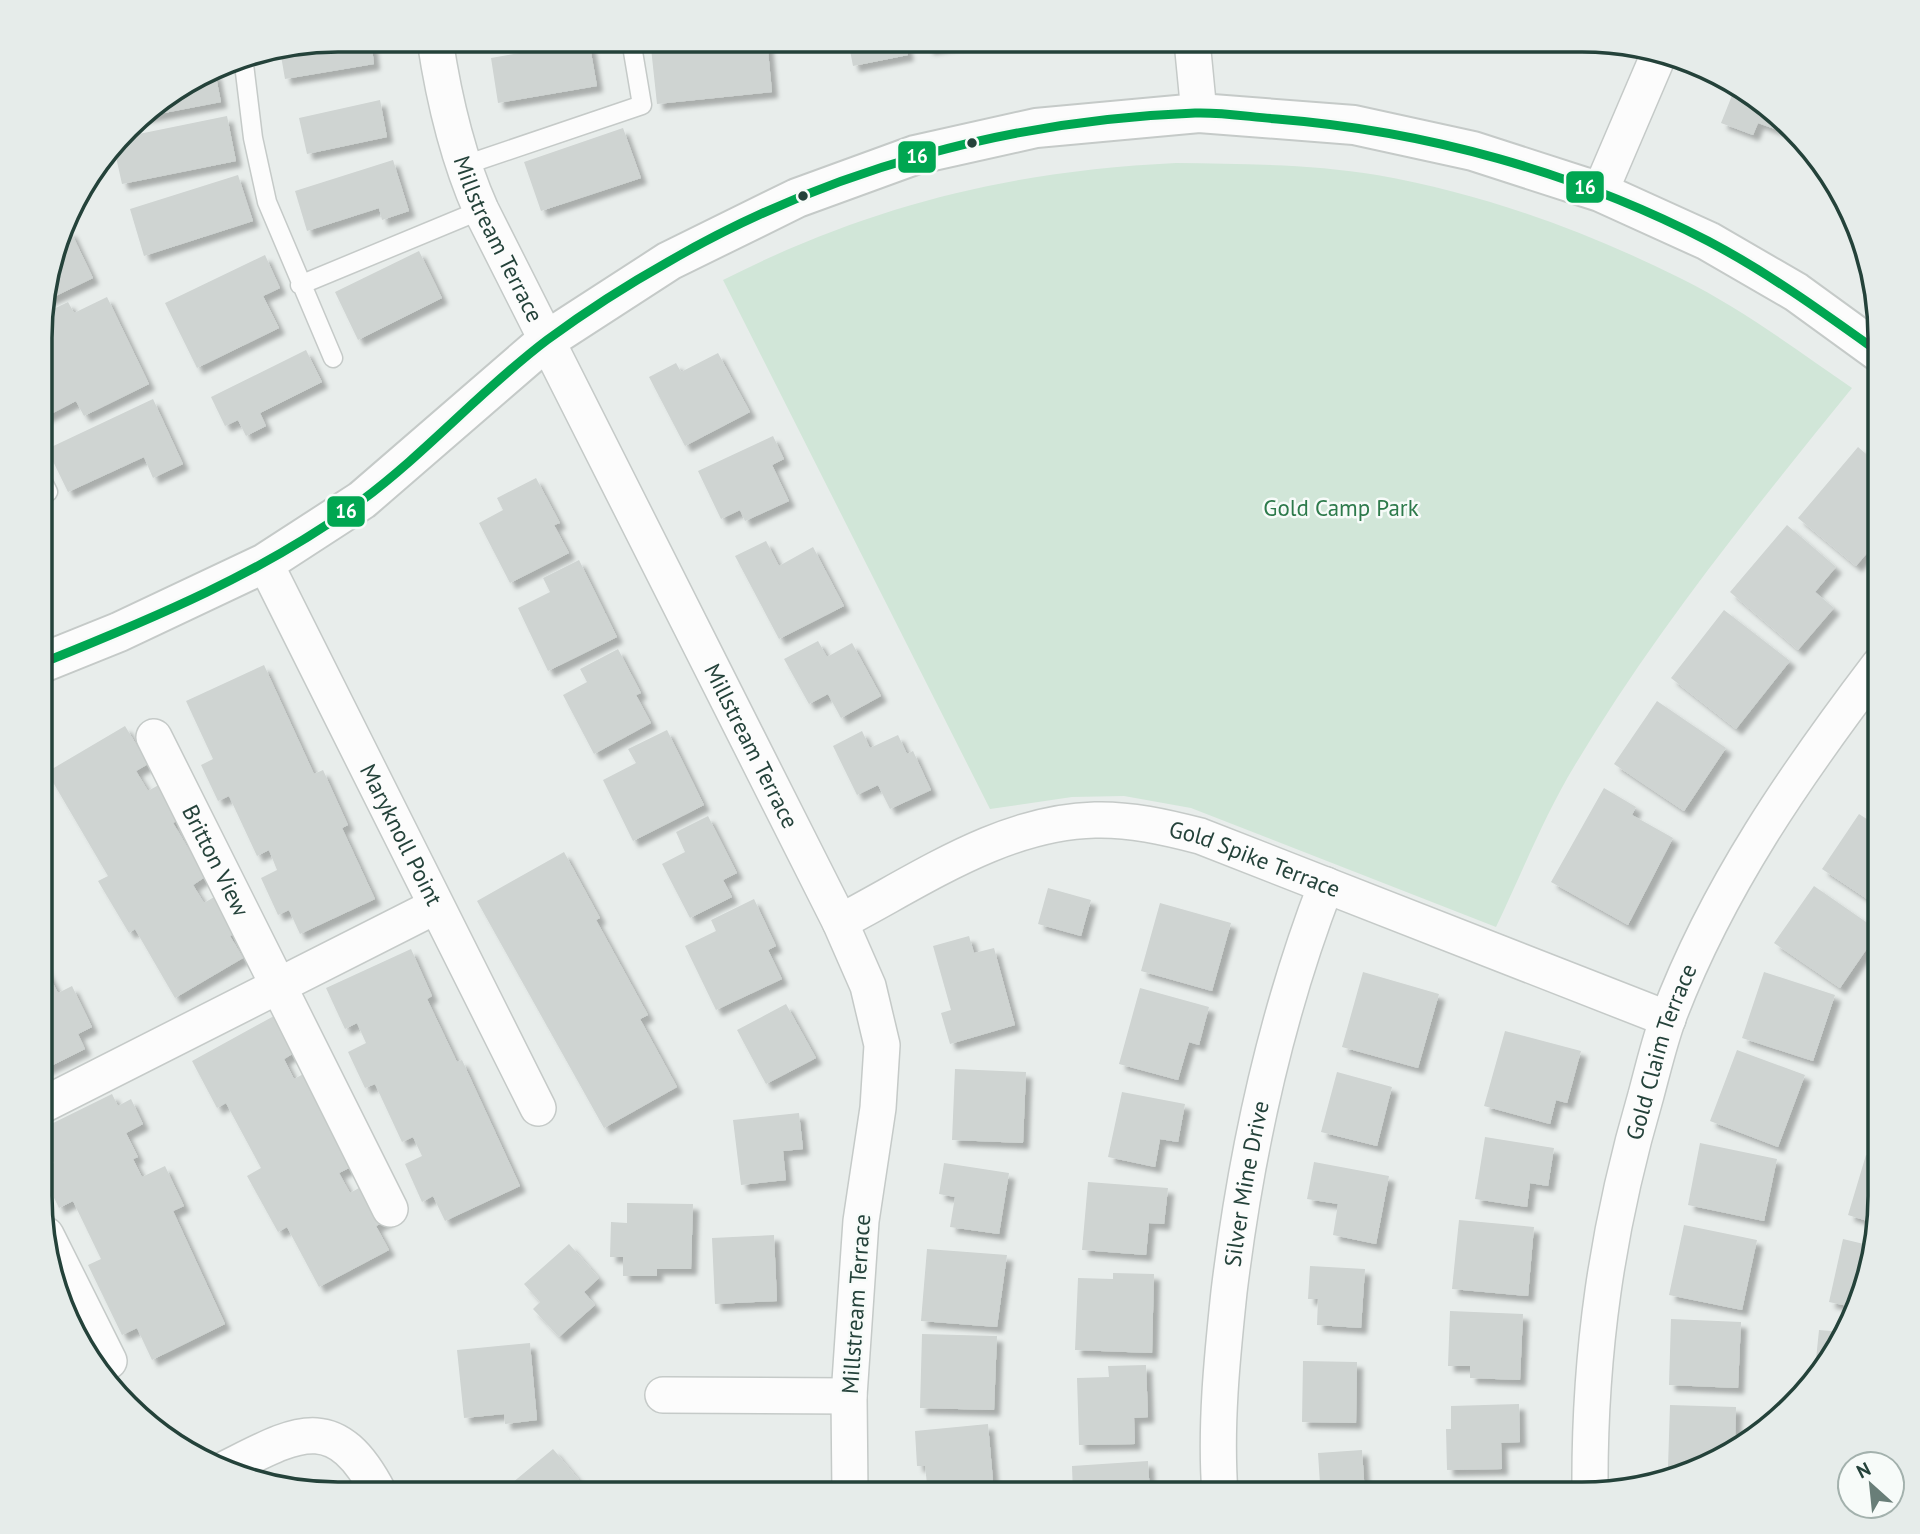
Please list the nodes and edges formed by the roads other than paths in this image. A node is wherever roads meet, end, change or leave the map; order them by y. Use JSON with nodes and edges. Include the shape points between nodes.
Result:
{"nodes":[{"id":1,"x":437,"y":52,"type":"edge"},
{"id":2,"x":633,"y":52,"type":"edge"},
{"id":3,"x":1193,"y":52,"type":"edge"},
{"id":4,"x":1656,"y":62,"type":"edge"},
{"id":5,"x":245,"y":69,"type":"edge"},
{"id":6,"x":1199,"y":113,"type":"junction"},
{"id":7,"x":462,"y":166,"type":"junction"},
{"id":8,"x":1600,"y":192,"type":"junction"},
{"id":9,"x":481,"y":210,"type":"junction"},
{"id":10,"x":300,"y":285,"type":"junction"},
{"id":11,"x":547,"y":340,"type":"junction"},
{"id":12,"x":1868,"y":344,"type":"edge"},
{"id":13,"x":333,"y":358,"type":"dead end"},
{"id":14,"x":265,"y":563,"type":"junction"},
{"id":15,"x":52,"y":659,"type":"edge"},
{"id":16,"x":1868,"y":681,"type":"edge"},
{"id":17,"x":154,"y":737,"type":"dead end"},
{"id":18,"x":1326,"y":885,"type":"junction"},
{"id":19,"x":436,"y":906,"type":"junction"},
{"id":20,"x":840,"y":922,"type":"junction"},
{"id":21,"x":279,"y":986,"type":"junction"},
{"id":22,"x":1668,"y":1019,"type":"junction"},
{"id":23,"x":52,"y":1100,"type":"edge"},
{"id":24,"x":538,"y":1108,"type":"dead end"},
{"id":25,"x":390,"y":1209,"type":"dead end"},
{"id":26,"x":61,"y":1265,"type":"edge"},
{"id":27,"x":109,"y":1361,"type":"dead end"},
{"id":28,"x":663,"y":1395,"type":"dead end"},
{"id":29,"x":849,"y":1396,"type":"junction"},
{"id":30,"x":237,"y":1463,"type":"edge"},
{"id":31,"x":373,"y":1482,"type":"edge"},
{"id":32,"x":850,"y":1482,"type":"edge"},
{"id":33,"x":1220,"y":1482,"type":"edge"},
{"id":34,"x":1590,"y":1482,"type":"edge"}],
"edges":[{"from":1,"to":7,"type":"street","name":"Millstream Terrace"},
{"from":2,"to":7,"type":"lane","via":[[642,105]]},
{"from":3,"to":6,"type":"street"},
{"from":4,"to":8,"type":"street"},
{"from":5,"to":10,"type":"lane","via":[[267,202]]},
{"from":6,"to":8,"type":"street","via":[[1354,125],[1473,151]]},
{"from":6,"to":11,"type":"street","via":[[1036,128],[915,155],[797,198],[669,261]]},
{"from":7,"to":9,"type":"street","name":"Millstream Terrace"},
{"from":8,"to":12,"type":"street","via":[[1730,254],[1796,292]]},
{"from":9,"to":10,"type":"lane"},
{"from":9,"to":11,"type":"street","name":"Millstream Terrace"},
{"from":10,"to":13,"type":"lane"},
{"from":11,"to":14,"type":"street","via":[[362,500]]},
{"from":11,"to":20,"type":"street","name":"Millstream Terrace"},
{"from":14,"to":15,"type":"street"},
{"from":14,"to":19,"type":"street","name":"Maryknoll Point"},
{"from":16,"to":22,"type":"street","name":"Gold Claim Terrace","via":[[1767,821],[1719,906]]},
{"from":17,"to":21,"type":"street","name":"Britton View"},
{"from":18,"to":20,"type":"street","name":"Gold Spike Terrace","via":[[1200,836],[1147,823],[1094,820],[1003,838]]},
{"from":18,"to":22,"type":"street","name":"Gold Spike Terrace"},
{"from":18,"to":33,"type":"street","name":"Silver Mine Drive","via":[[1275,1037],[1251,1141],[1222,1355]]},
{"from":19,"to":21,"type":"street"},
{"from":19,"to":24,"type":"street","name":"Maryknoll Point"},
{"from":20,"to":29,"type":"street","name":"Millstream Terrace","via":[[868,986],[881,1045],[878,1108],[861,1221]]},
{"from":21,"to":23,"type":"street"},
{"from":21,"to":25,"type":"street","name":"Britton View"},
{"from":22,"to":34,"type":"street","name":"Gold Claim Terrace","via":[[1625,1167],[1601,1292],[1590,1419]]},
{"from":26,"to":27,"type":"street"},
{"from":28,"to":29,"type":"street"},
{"from":29,"to":32,"type":"street","name":"Millstream Terrace"},
{"from":30,"to":31,"type":"street","via":[[285,1439],[317,1434],[347,1447]]}]}
